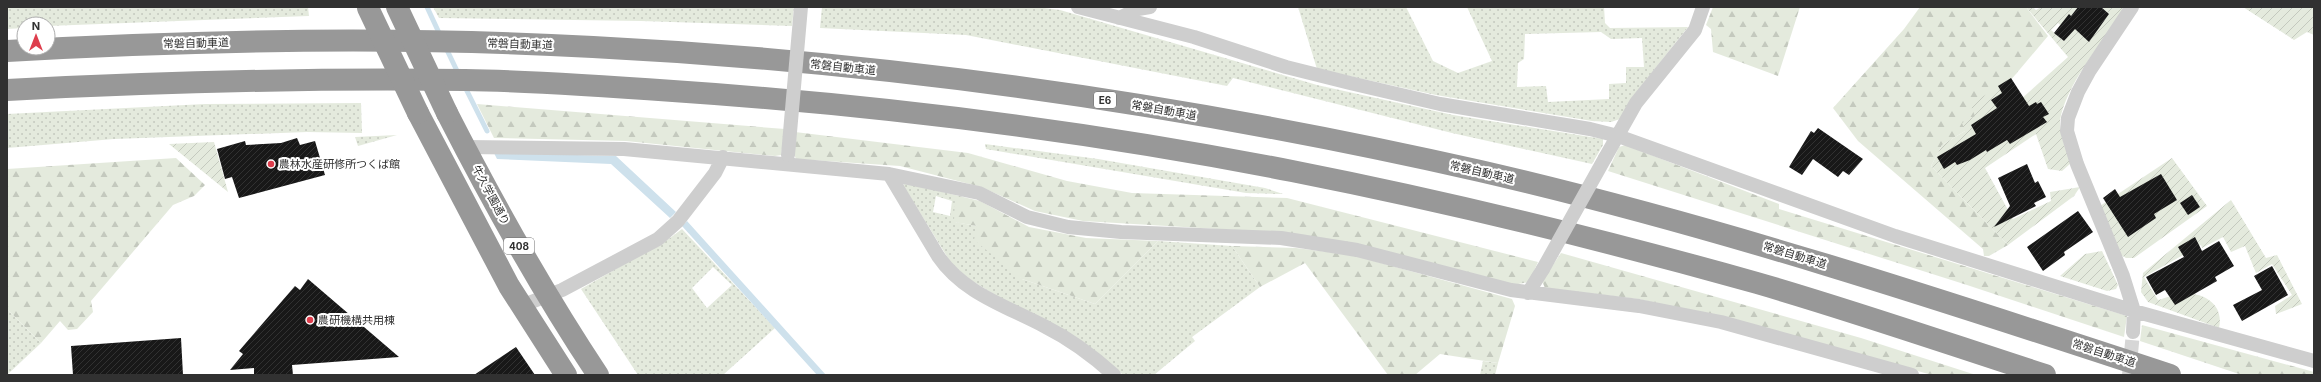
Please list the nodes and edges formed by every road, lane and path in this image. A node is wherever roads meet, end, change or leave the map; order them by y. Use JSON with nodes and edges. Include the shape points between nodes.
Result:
{"nodes":[{"id":1,"x":397,"y":7,"type":"edge"},
{"id":2,"x":801,"y":7,"type":"edge"},
{"id":3,"x":1078,"y":7,"type":"edge"},
{"id":4,"x":1150,"y":7,"type":"edge"},
{"id":5,"x":1703,"y":7,"type":"edge"},
{"id":6,"x":2132,"y":7,"type":"edge"},
{"id":7,"x":368,"y":8,"type":"edge"},
{"id":8,"x":1118,"y":18,"type":"junction"},
{"id":9,"x":7,"y":51,"type":"edge"},
{"id":10,"x":7,"y":90,"type":"edge"},
{"id":11,"x":1618,"y":136,"type":"junction"},
{"id":12,"x":465,"y":147,"type":"junction"},
{"id":13,"x":723,"y":157,"type":"junction"},
{"id":14,"x":788,"y":160,"type":"junction"},
{"id":15,"x":889,"y":174,"type":"junction"},
{"id":16,"x":1528,"y":293,"type":"junction"},
{"id":17,"x":548,"y":296,"type":"junction"},
{"id":18,"x":521,"y":306,"type":"junction"},
{"id":19,"x":2134,"y":311,"type":"junction"},
{"id":20,"x":2133,"y":332,"type":"tunnel mouth"},
{"id":21,"x":2314,"y":361,"type":"edge"},
{"id":22,"x":566,"y":375,"type":"edge"},
{"id":23,"x":598,"y":375,"type":"edge"},
{"id":24,"x":1114,"y":375,"type":"edge"},
{"id":25,"x":1912,"y":375,"type":"edge"},
{"id":26,"x":2045,"y":375,"type":"edge"},
{"id":27,"x":2170,"y":375,"type":"edge"}],
"edges":[{"from":1,"to":12,"type":"highway","name":"牛久学園通り","number":"408","bridge":true},
{"from":2,"to":14,"type":"street","bridge":true},
{"from":3,"to":8,"type":"street"},
{"from":4,"to":8,"type":"street","via":[[1138,9]]},
{"from":5,"to":11,"type":"street","via":[[1694,30],[1636,103]]},
{"from":6,"to":19,"type":"street","via":[[2078,92],[2068,118],[2067,131],[2077,164],[2123,276]]},
{"from":7,"to":18,"type":"highway","number":"408","bridge":true,"via":[[436,149]]},
{"from":8,"to":11,"type":"street","via":[[1194,37],[1286,67],[1350,83],[1440,104]]},
{"from":9,"to":27,"type":"highway","name":"常磐自動車道","number":"E6","via":[[123,44],[257,41],[461,42],[594,47],[746,57],[893,72],[1085,97],[1304,133],[1482,172],[1633,209],[1931,296]]},
{"from":10,"to":26,"type":"highway","via":[[255,80],[469,80],[747,96],[900,111],[1080,134],[1290,170],[1478,211],[1621,246],[1763,285]]},
{"from":11,"to":16,"type":"street","bridge":true},
{"from":11,"to":19,"type":"street","via":[[1895,236]]},
{"from":12,"to":13,"type":"street","via":[[624,149]]},
{"from":12,"to":17,"type":"highway","name":"牛久学園通り","number":"408"},
{"from":13,"to":14,"type":"street"},
{"from":13,"to":17,"type":"street","via":[[715,173],[678,221],[658,238]]},
{"from":14,"to":15,"type":"street"},
{"from":15,"to":16,"type":"street","via":[[979,193],[1027,217],[1068,228],[1281,238],[1357,250]]},
{"from":15,"to":24,"type":"street","via":[[938,256],[960,281],[979,294],[1069,339]]},
{"from":16,"to":25,"type":"street","via":[[1639,306],[1721,322]]},
{"from":17,"to":18,"type":"street"},
{"from":17,"to":23,"type":"highway","name":"牛久学園通り","number":"408"},
{"from":18,"to":22,"type":"highway","number":"408"},
{"from":19,"to":20,"type":"street"},
{"from":19,"to":21,"type":"street"}]}
